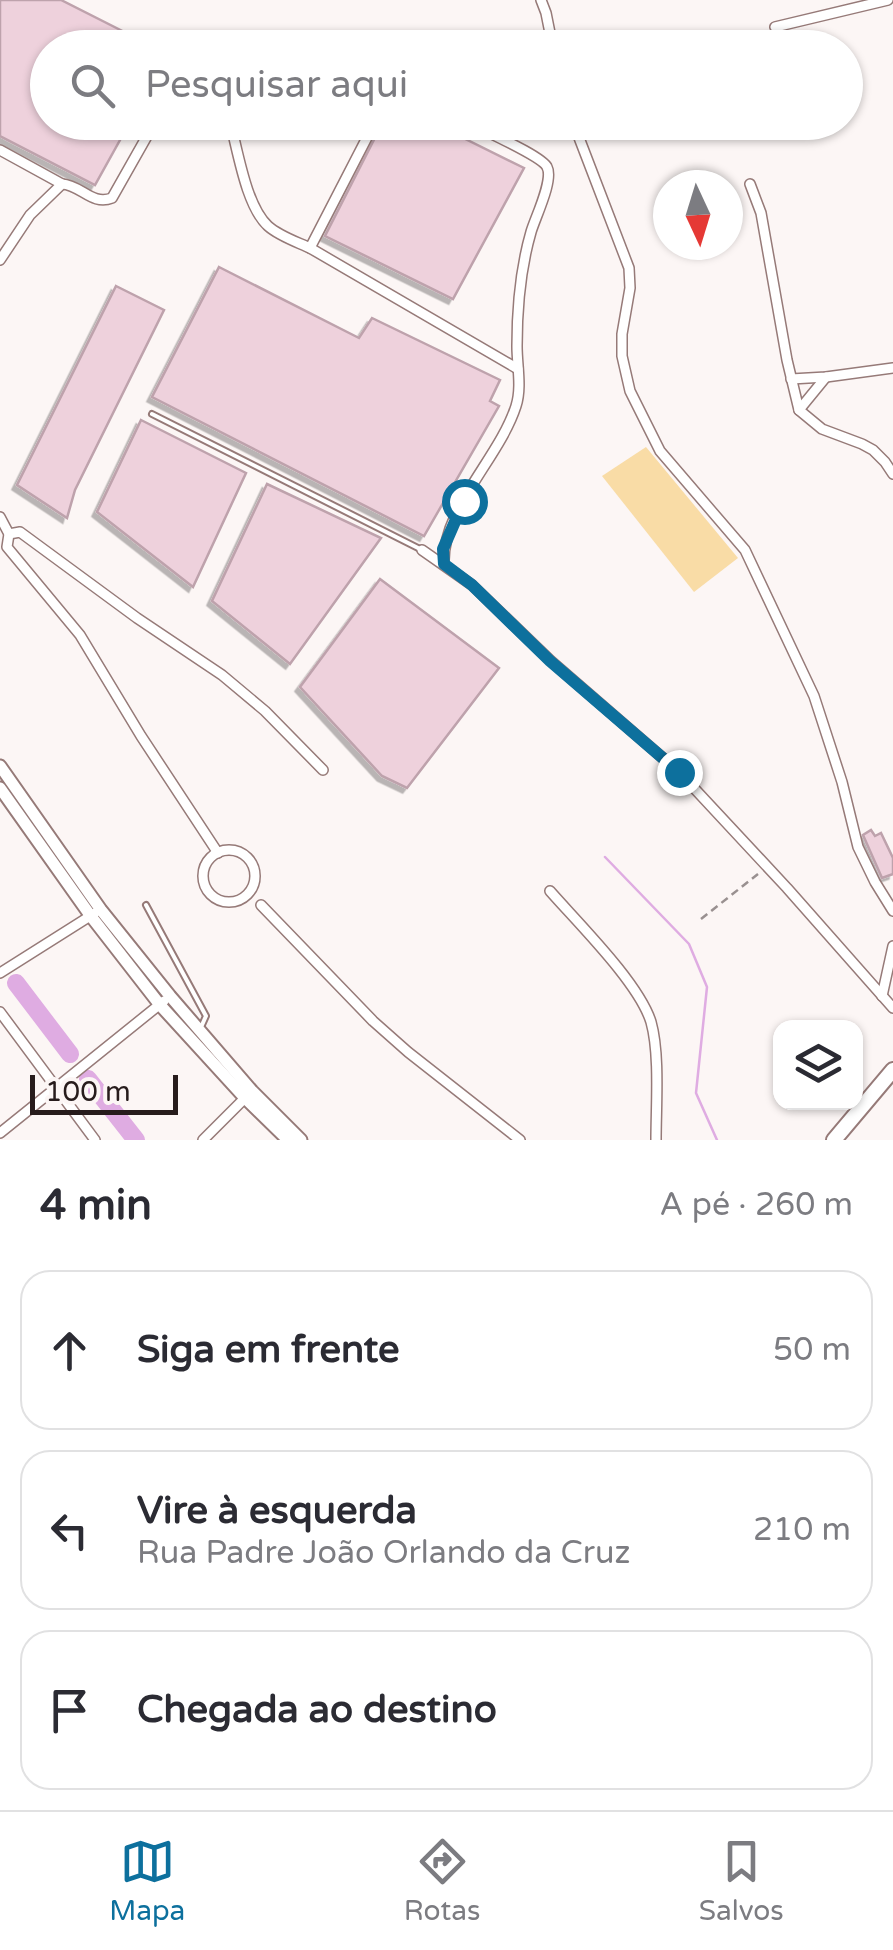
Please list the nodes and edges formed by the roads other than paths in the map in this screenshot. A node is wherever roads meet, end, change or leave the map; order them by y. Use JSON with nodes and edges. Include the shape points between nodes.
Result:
{"nodes":[{"id":1,"x":541,"y":0,"type":"edge"},
{"id":2,"x":888,"y":0,"type":"edge"},
{"id":3,"x":776,"y":27,"type":"dead end"},
{"id":4,"x":549,"y":30,"type":"edge"},
{"id":5,"x":145,"y":140,"type":"edge"},
{"id":6,"x":235,"y":140,"type":"edge"},
{"id":7,"x":366,"y":140,"type":"edge"},
{"id":8,"x":502,"y":140,"type":"edge"},
{"id":9,"x":581,"y":140,"type":"edge"},
{"id":10,"x":0,"y":150,"type":"edge"},
{"id":11,"x":62,"y":184,"type":"junction"},
{"id":12,"x":750,"y":184,"type":"dead end"},
{"id":13,"x":310,"y":248,"type":"junction"},
{"id":14,"x":0,"y":260,"type":"edge"},
{"id":15,"x":893,"y":368,"type":"edge"},
{"id":16,"x":518,"y":369,"type":"junction"},
{"id":17,"x":826,"y":378,"type":"junction"},
{"id":18,"x":791,"y":379,"type":"junction"},
{"id":19,"x":799,"y":410,"type":"junction"},
{"id":20,"x":152,"y":414,"type":"dead end"},
{"id":21,"x":893,"y":474,"type":"edge"},
{"id":22,"x":0,"y":517,"type":"edge"},
{"id":23,"x":9,"y":534,"type":"junction"},
{"id":24,"x":422,"y":550,"type":"joint"},
{"id":25,"x":444,"y":564,"type":"junction"},
{"id":26,"x":0,"y":766,"type":"edge"},
{"id":27,"x":323,"y":770,"type":"dead end"},
{"id":28,"x":0,"y":788,"type":"edge"},
{"id":29,"x":18,"y":804,"type":"junction"},
{"id":30,"x":218,"y":853,"type":"junction"},
{"id":31,"x":550,"y":891,"type":"dead end"},
{"id":32,"x":146,"y":905,"type":"dead end"},
{"id":33,"x":261,"y":905,"type":"dead end"},
{"id":34,"x":893,"y":911,"type":"edge"},
{"id":35,"x":96,"y":912,"type":"junction"},
{"id":36,"x":893,"y":946,"type":"edge"},
{"id":37,"x":0,"y":972,"type":"edge"},
{"id":38,"x":882,"y":996,"type":"junction"},
{"id":39,"x":165,"y":1000,"type":"junction"},
{"id":40,"x":893,"y":1008,"type":"edge"},
{"id":41,"x":0,"y":1012,"type":"edge"},
{"id":42,"x":200,"y":1029,"type":"junction"},
{"id":43,"x":893,"y":1070,"type":"edge"},
{"id":44,"x":888,"y":1088,"type":"edge"},
{"id":45,"x":56,"y":1090,"type":"junction"},
{"id":46,"x":248,"y":1094,"type":"junction"},
{"id":47,"x":0,"y":1132,"type":"edge"},
{"id":48,"x":95,"y":1140,"type":"edge"},
{"id":49,"x":204,"y":1140,"type":"edge"},
{"id":50,"x":288,"y":1140,"type":"edge"},
{"id":51,"x":301,"y":1140,"type":"edge"},
{"id":52,"x":520,"y":1140,"type":"edge"},
{"id":53,"x":656,"y":1140,"type":"edge"},
{"id":54,"x":834,"y":1140,"type":"edge"}],
"edges":[{"from":1,"to":4,"type":"street"},
{"from":2,"to":3,"type":"street"},
{"from":5,"to":11,"type":"street","via":[[112,198],[96,200]]},
{"from":6,"to":13,"type":"street","via":[[258,214]]},
{"from":7,"to":13,"type":"street"},
{"from":8,"to":16,"type":"street","via":[[548,169],[519,287]]},
{"from":9,"to":34,"type":"street","via":[[629,268],[622,356],[630,391],[660,451],[745,550],[814,696],[858,846]]},
{"from":10,"to":11,"type":"street"},
{"from":11,"to":14,"type":"street","via":[[30,214]]},
{"from":12,"to":18,"type":"street"},
{"from":13,"to":16,"type":"street"},
{"from":15,"to":17,"type":"street"},
{"from":16,"to":25,"type":"street","via":[[517,403],[456,517]]},
{"from":17,"to":18,"type":"street"},
{"from":17,"to":19,"type":"street"},
{"from":18,"to":19,"type":"street"},
{"from":19,"to":21,"type":"street","via":[[873,450]]},
{"from":20,"to":24,"type":"lane"},
{"from":22,"to":23,"type":"street"},
{"from":23,"to":27,"type":"street","via":[[20,532],[222,675]]},
{"from":23,"to":30,"type":"street","via":[[7,547],[80,635]]},
{"from":24,"to":25,"type":"street"},
{"from":25,"to":38,"type":"street","via":[[670,764]]},
{"from":26,"to":29,"type":"street"},
{"from":28,"to":29,"type":"street"},
{"from":29,"to":35,"type":"street"},
{"from":30,"to":30,"type":"street","via":[[204,868],[204,884],[221,901],[238,900],[251,889],[252,864],[239,852]]},
{"from":31,"to":53,"type":"street","via":[[643,1002],[652,1024]]},
{"from":32,"to":42,"type":"lane","via":[[206,1016]]},
{"from":33,"to":52,"type":"street","via":[[373,1022]]},
{"from":35,"to":37,"type":"street"},
{"from":35,"to":39,"type":"street"},
{"from":36,"to":38,"type":"street"},
{"from":38,"to":40,"type":"street"},
{"from":39,"to":42,"type":"street"},
{"from":39,"to":45,"type":"street"},
{"from":39,"to":46,"type":"street"},
{"from":41,"to":45,"type":"street"},
{"from":42,"to":46,"type":"street"},
{"from":43,"to":44,"type":"main road"},
{"from":44,"to":54,"type":"main road"},
{"from":45,"to":47,"type":"street"},
{"from":45,"to":48,"type":"street"},
{"from":46,"to":49,"type":"street"},
{"from":46,"to":50,"type":"street"},
{"from":46,"to":51,"type":"street"}]}
